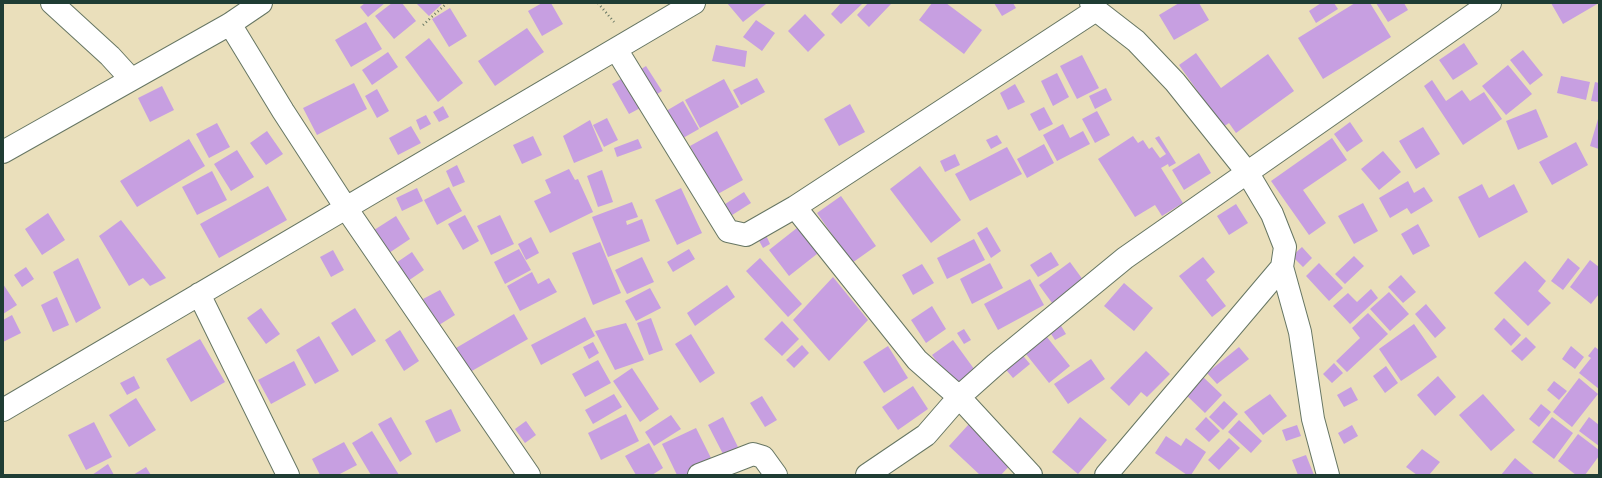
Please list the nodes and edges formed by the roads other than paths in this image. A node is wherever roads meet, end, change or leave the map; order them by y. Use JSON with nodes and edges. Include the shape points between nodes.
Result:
{"nodes":[{"id":1,"x":52,"y":3,"type":"edge"},
{"id":2,"x":261,"y":3,"type":"edge"},
{"id":3,"x":694,"y":3,"type":"edge"},
{"id":4,"x":1490,"y":3,"type":"edge"},
{"id":5,"x":1093,"y":6,"type":"edge"},
{"id":6,"x":230,"y":24,"type":"junction"},
{"id":7,"x":616,"y":49,"type":"junction"},
{"id":8,"x":130,"y":79,"type":"junction"},
{"id":9,"x":3,"y":152,"type":"edge"},
{"id":10,"x":1247,"y":172,"type":"junction"},
{"id":11,"x":795,"y":207,"type":"junction"},
{"id":12,"x":346,"y":208,"type":"junction"},
{"id":13,"x":1282,"y":267,"type":"junction"},
{"id":14,"x":199,"y":294,"type":"junction"},
{"id":15,"x":959,"y":397,"type":"junction"},
{"id":16,"x":3,"y":410,"type":"edge"},
{"id":17,"x":288,"y":475,"type":"edge"},
{"id":18,"x":529,"y":475,"type":"edge"},
{"id":19,"x":698,"y":475,"type":"edge"},
{"id":20,"x":776,"y":475,"type":"edge"},
{"id":21,"x":867,"y":475,"type":"edge"},
{"id":22,"x":1032,"y":475,"type":"edge"},
{"id":23,"x":1106,"y":475,"type":"edge"},
{"id":24,"x":1328,"y":475,"type":"edge"}],
"edges":[{"from":1,"to":8,"type":"street","via":[[110,56]]},
{"from":2,"to":6,"type":"street"},
{"from":3,"to":7,"type":"street"},
{"from":4,"to":10,"type":"street"},
{"from":5,"to":10,"type":"street","via":[[1136,41],[1175,82]]},
{"from":5,"to":11,"type":"street"},
{"from":6,"to":8,"type":"street"},
{"from":6,"to":12,"type":"street"},
{"from":7,"to":11,"type":"street","via":[[728,230],[746,235]]},
{"from":7,"to":12,"type":"street"},
{"from":8,"to":9,"type":"street"},
{"from":10,"to":13,"type":"street","via":[[1272,214],[1284,247]]},
{"from":10,"to":15,"type":"street","via":[[1125,258]]},
{"from":11,"to":15,"type":"street","via":[[918,360]]},
{"from":12,"to":14,"type":"street"},
{"from":12,"to":18,"type":"street"},
{"from":13,"to":23,"type":"street"},
{"from":13,"to":24,"type":"street","via":[[1300,332],[1313,419]]},
{"from":14,"to":16,"type":"street"},
{"from":14,"to":17,"type":"street"},
{"from":15,"to":21,"type":"street","via":[[926,435]]},
{"from":15,"to":22,"type":"street"},
{"from":19,"to":20,"type":"street","via":[[753,454],[763,457]]}]}
